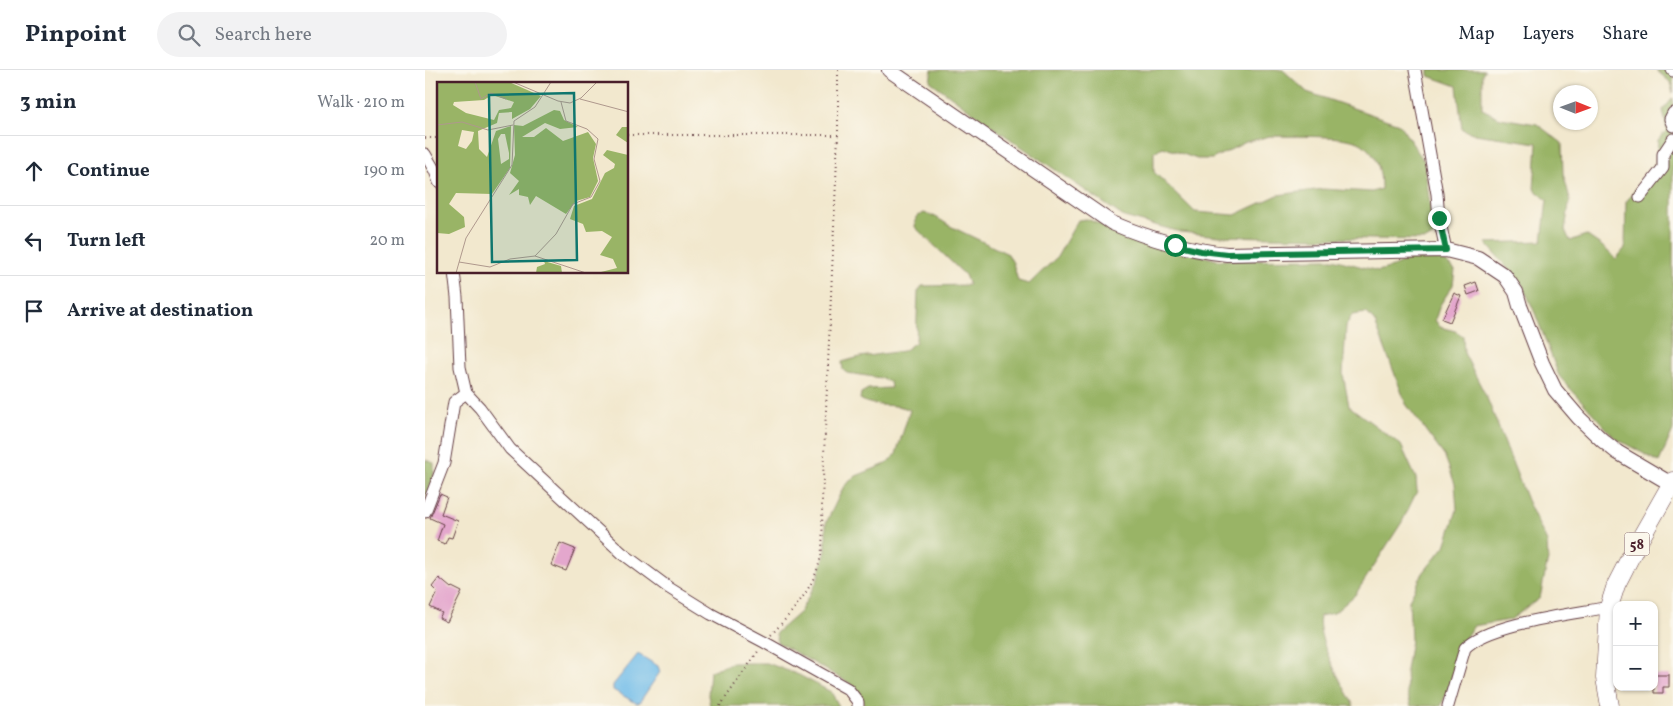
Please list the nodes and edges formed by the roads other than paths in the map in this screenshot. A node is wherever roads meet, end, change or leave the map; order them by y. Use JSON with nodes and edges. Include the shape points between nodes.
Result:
{"nodes":[{"id":1,"x":889,"y":70,"type":"edge"},
{"id":2,"x":1415,"y":70,"type":"edge"},
{"id":3,"x":1673,"y":113,"type":"edge"},
{"id":4,"x":1673,"y":126,"type":"edge"},
{"id":5,"x":1673,"y":139,"type":"edge"},
{"id":6,"x":425,"y":154,"type":"edge"},
{"id":7,"x":437,"y":177,"type":"edge"},
{"id":8,"x":1640,"y":197,"type":"dead end"},
{"id":9,"x":1446,"y":250,"type":"junction"},
{"id":10,"x":454,"y":274,"type":"edge"},
{"id":11,"x":466,"y":393,"type":"junction"},
{"id":12,"x":1672,"y":483,"type":"edge"},
{"id":13,"x":425,"y":512,"type":"edge"},
{"id":14,"x":1609,"y":607,"type":"junction"},
{"id":15,"x":858,"y":706,"type":"edge"},
{"id":16,"x":1448,"y":706,"type":"edge"},
{"id":17,"x":1610,"y":706,"type":"edge"}],
"edges":[{"from":1,"to":9,"type":"street","via":[[1112,223],[1146,237],[1227,254]]},
{"from":2,"to":9,"type":"street"},
{"from":3,"to":4,"type":"street","via":[[1670,119]]},
{"from":5,"to":8,"type":"street","via":[[1663,154],[1663,168]]},
{"from":6,"to":7,"type":"street"},
{"from":9,"to":12,"type":"street","via":[[1478,258],[1505,276],[1517,292],[1542,364],[1555,390],[1579,418],[1617,452]]},
{"from":10,"to":11,"type":"street","via":[[460,367]]},
{"from":11,"to":13,"type":"street","via":[[454,402],[444,464]]},
{"from":11,"to":15,"type":"street","via":[[510,449],[622,553],[711,614],[848,689]]},
{"from":12,"to":14,"type":"main road","number":"58","via":[[1616,585]]},
{"from":14,"to":16,"type":"street","via":[[1507,626],[1471,642],[1465,648]]},
{"from":14,"to":17,"type":"main road","number":"58","via":[[1605,678]]}]}
